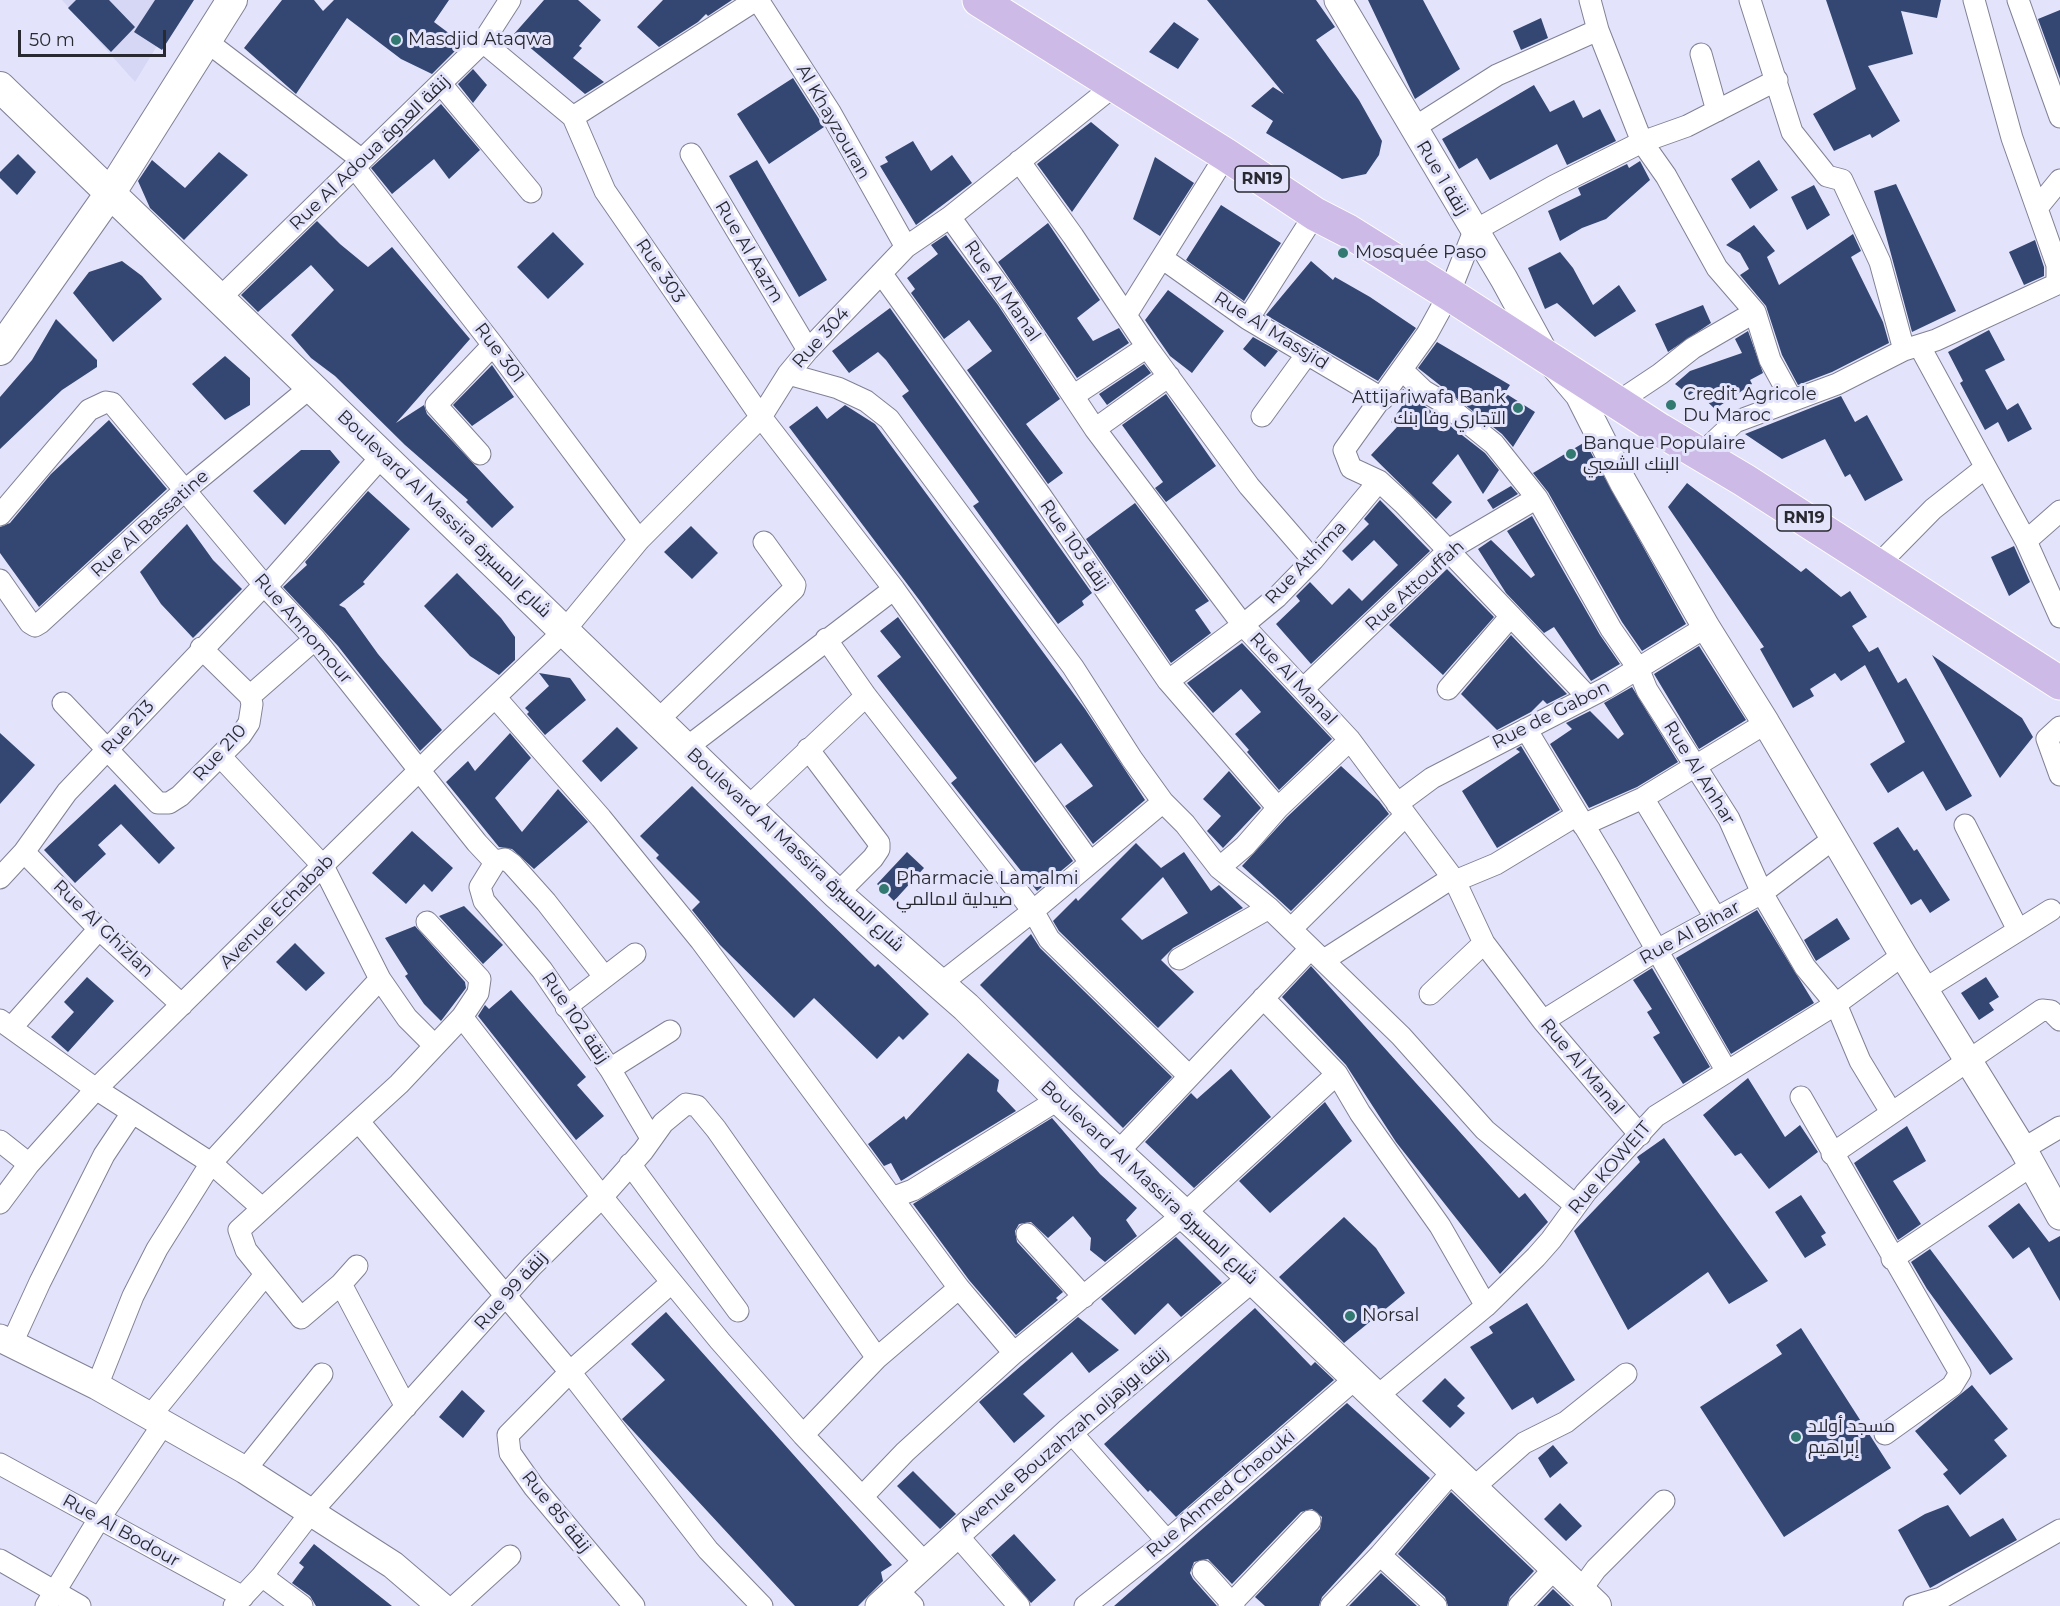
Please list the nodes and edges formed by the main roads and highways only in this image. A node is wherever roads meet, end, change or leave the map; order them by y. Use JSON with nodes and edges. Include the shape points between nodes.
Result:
{"nodes":[{"id":1,"x":232,"y":0,"type":"edge"},
{"id":2,"x":980,"y":0,"type":"edge"},
{"id":3,"x":0,"y":87,"type":"edge"},
{"id":4,"x":111,"y":192,"type":"junction"},
{"id":5,"x":0,"y":350,"type":"edge"},
{"id":6,"x":2060,"y":683,"type":"edge"},
{"id":7,"x":1588,"y":1598,"type":"edge"}],
"edges":[{"from":1,"to":4,"type":"main road"},
{"from":2,"to":6,"type":"main road","number":"RN19"},
{"from":3,"to":4,"type":"main road","name":"Boulevard Al Massira شارع المسيرة"},
{"from":4,"to":5,"type":"main road"},
{"from":4,"to":7,"type":"main road","name":"Boulevard Al Massira شارع المسيرة","via":[[837,894],[940,984]]}]}
